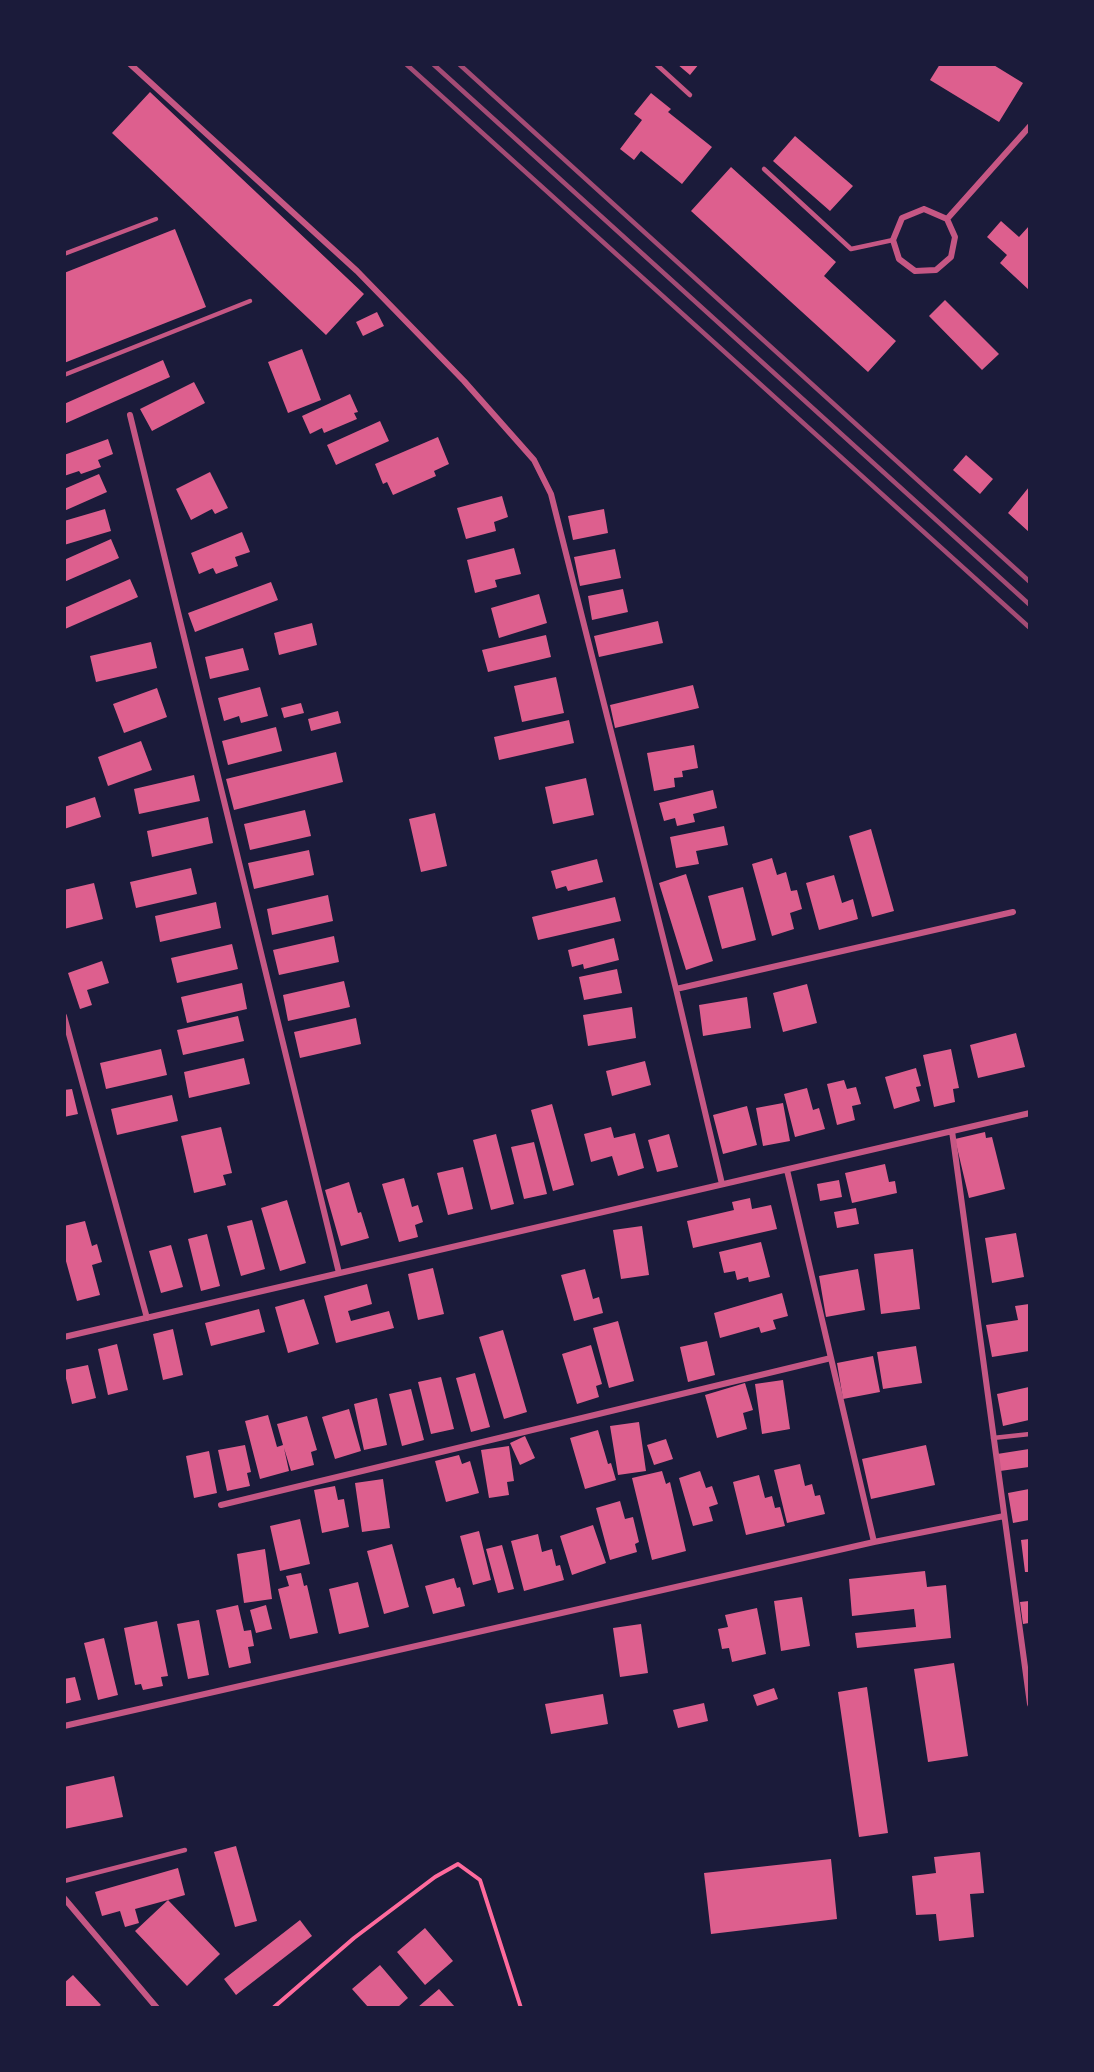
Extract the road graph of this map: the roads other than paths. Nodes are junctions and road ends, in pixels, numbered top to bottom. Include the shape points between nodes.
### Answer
1 (130, 64) edge
2 (656, 64) edge
3 (690, 95) dead end
4 (1029, 126) edge
5 (764, 169) dead end
6 (156, 219) dead end
7 (947, 219) junction
8 (893, 240) junction
9 (64, 254) edge
10 (250, 300) dead end
11 (64, 375) edge
12 (130, 415) dead end
13 (1014, 912) dead end
14 (676, 989) junction
15 (64, 1016) edge
16 (1029, 1113) edge
17 (952, 1131) junction
18 (787, 1170) junction
19 (722, 1184) junction
20 (339, 1273) junction
21 (147, 1318) junction
22 (64, 1337) edge
23 (831, 1358) junction
24 (1029, 1434) edge
25 (993, 1438) junction
26 (221, 1505) dead end
27 (1004, 1516) junction
28 (874, 1542) junction
29 (1029, 1704) edge
30 (64, 1726) edge
31 (185, 1850) dead end
32 (64, 1881) edge
33 (64, 1898) edge
34 (157, 2007) edge

1 - 14 street via 357,271 534,460 551,494
2 - 3 lane
4 - 7 street
5 - 8 lane via 851,249
6 - 9 lane
7 - 8 street via 924,209 902,218
7 - 8 street via 955,237 951,257 936,270 915,271 899,259
10 - 11 lane
12 - 20 street
13 - 14 street
14 - 19 street
15 - 21 street
16 - 17 street
17 - 18 street
17 - 25 street
18 - 19 street
18 - 23 street
19 - 20 street
20 - 21 street
21 - 22 street
23 - 26 street
23 - 28 street
24 - 25 lane
25 - 27 street
27 - 28 street
27 - 29 street
28 - 30 street
31 - 32 lane
33 - 34 street

